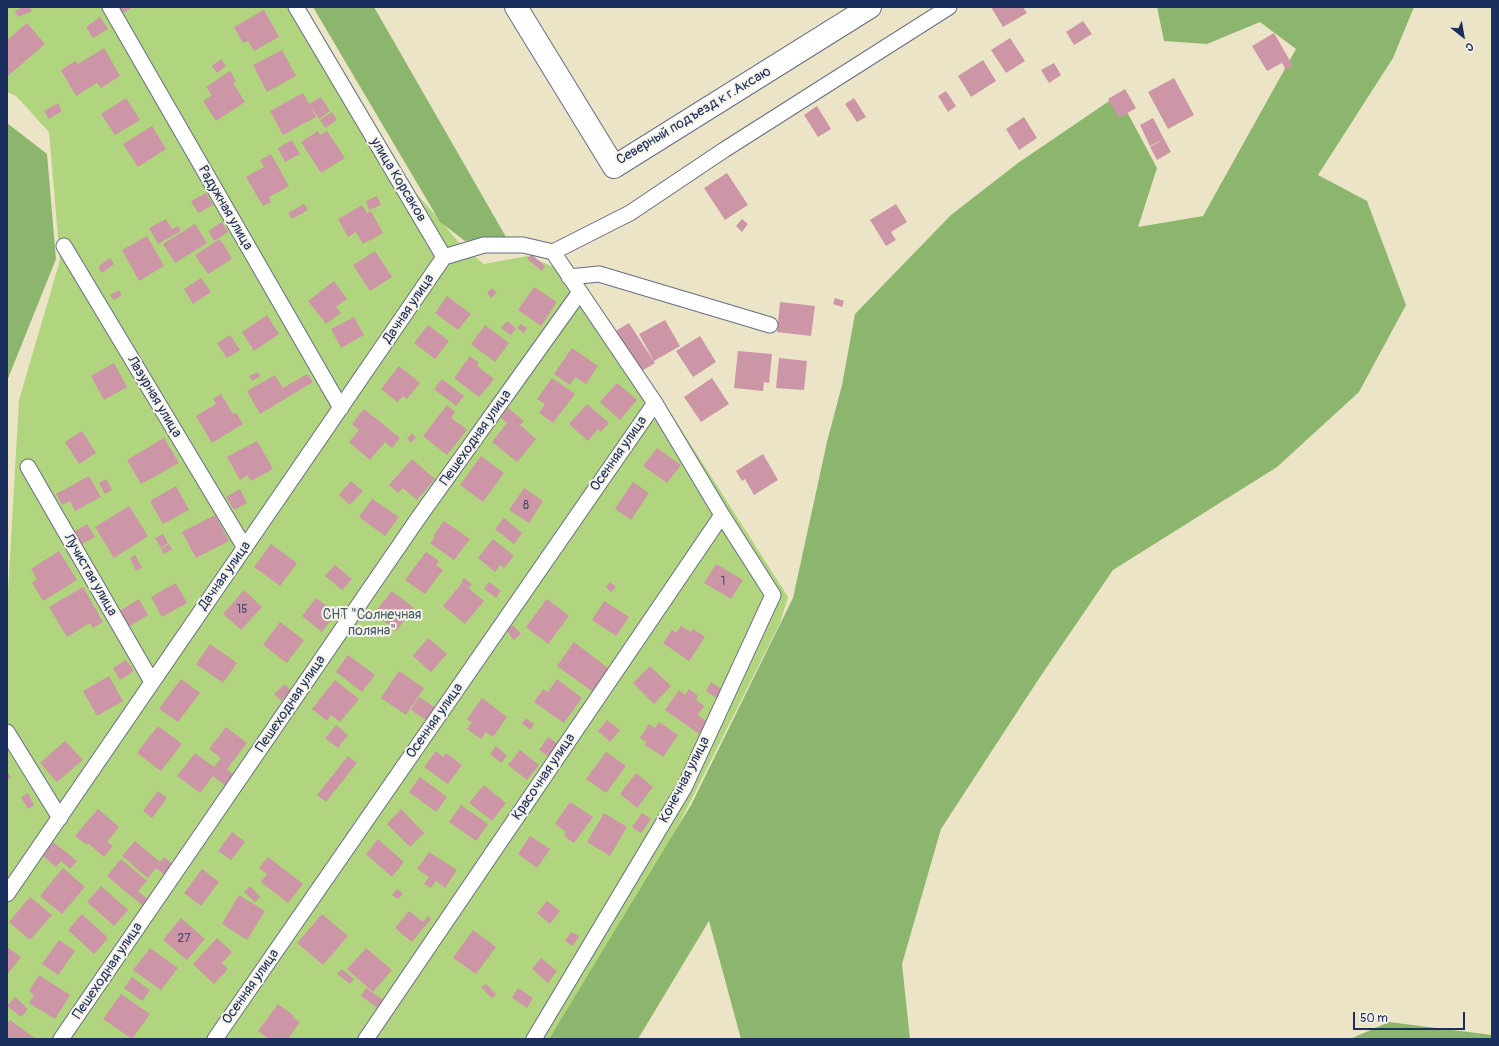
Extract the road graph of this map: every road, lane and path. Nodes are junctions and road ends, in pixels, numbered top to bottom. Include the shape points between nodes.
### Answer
1 (110, 7) edge
2 (296, 7) edge
3 (516, 7) edge
4 (870, 7) edge
5 (949, 7) edge
6 (64, 246) dead end
7 (552, 252) junction
8 (444, 257) junction
9 (570, 277) junction
10 (580, 292) junction
11 (770, 325) dead end
12 (655, 403) junction
13 (341, 408) junction
14 (28, 467) dead end
15 (722, 515) junction
16 (245, 548) junction
17 (152, 682) junction
18 (7, 732) edge
19 (60, 818) junction
20 (7, 894) edge
21 (61, 1039) edge
22 (215, 1039) edge
23 (366, 1039) edge
24 (534, 1039) edge

1 - 13 street, Радужная улица
2 - 8 street, улица Корсаков
3 - 4 street, Северный подъезд к г.Аксаю via 614,167
5 - 7 street via 630,213
6 - 16 street, Лазурная улица
7 - 8 street via 523,245 484,245
7 - 9 street
8 - 13 street, Дачная улица
9 - 10 street
9 - 11 street via 599,274
10 - 12 street
10 - 21 street, Пешеходная улица via 419,518
12 - 15 street
12 - 22 street, Осенняя улица
13 - 16 street, Дачная улица
14 - 17 street, Лучистая улица
15 - 23 street, Красочная улица
15 - 24 street, Конечная улица via 773,595 684,788
16 - 17 street, Дачная улица
17 - 19 street, Дачная улица
18 - 19 street
19 - 20 street, Дачная улица

